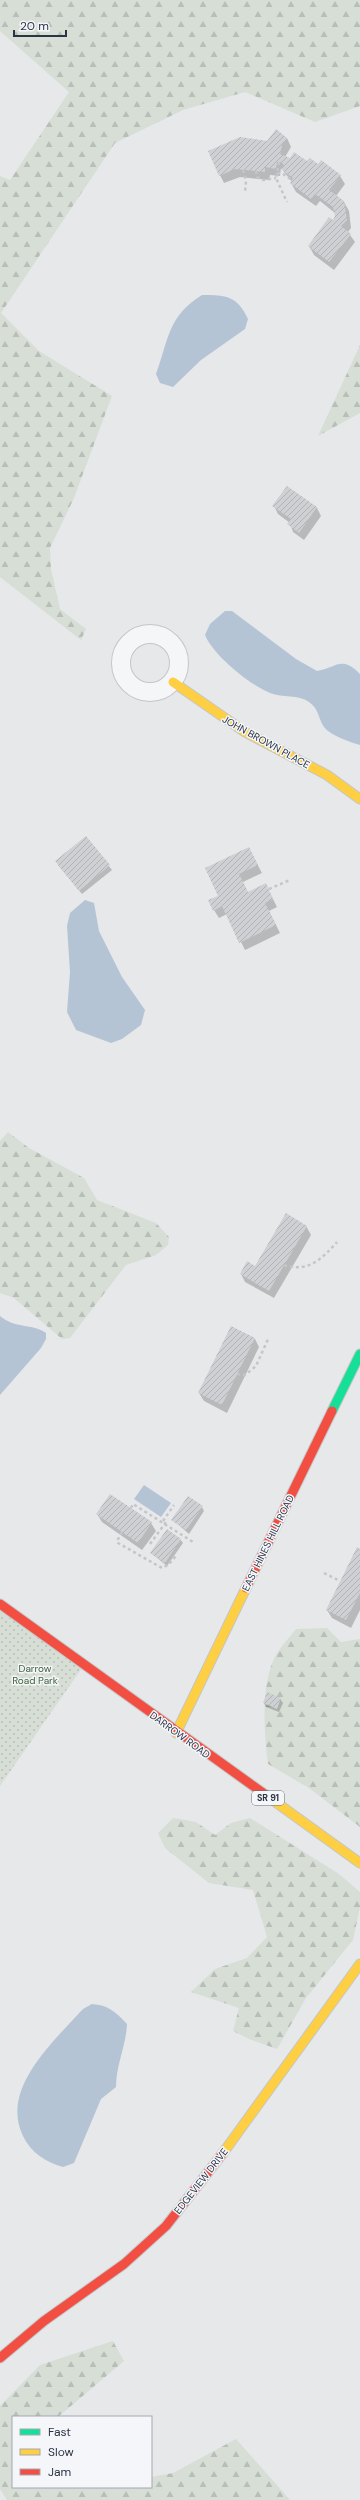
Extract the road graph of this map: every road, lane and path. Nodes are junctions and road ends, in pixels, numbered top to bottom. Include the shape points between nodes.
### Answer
1 (279, 162) dead end
2 (243, 170) dead end
3 (256, 171) dead end
4 (277, 174) junction
5 (276, 178) junction
6 (292, 180) dead end
7 (245, 192) dead end
8 (287, 202) dead end
9 (173, 682) dead end
10 (360, 798) edge
11 (290, 880) dead end
12 (269, 889) dead end
13 (337, 1242) dead end
14 (284, 1265) dead end
15 (269, 1337) dead end
16 (360, 1354) edge
17 (237, 1374) dead end
18 (174, 1505) dead end
19 (131, 1508) dead end
20 (164, 1522) junction
21 (122, 1532) dead end
22 (193, 1542) dead end
23 (150, 1544) dead end
24 (177, 1555) dead end
25 (324, 1573) dead end
26 (340, 1581) dead end
27 (0, 1604) edge
28 (176, 1733) junction
29 (360, 1863) edge
30 (360, 1964) edge
31 (0, 2358) edge

1 - 4 path
2 - 7 path
3 - 5 path via 257,177 263,180
4 - 5 path
4 - 6 path via 283,174
5 - 8 path
9 - 10 street, JOHN BROWN PLACE via 244,732 326,775
11 - 12 path
13 - 14 path via 320,1261 308,1267
15 - 17 path via 256,1366 245,1375
16 - 28 street, EAST HINES HILL ROAD
18 - 20 path
19 - 20 path via 133,1504
20 - 22 path
20 - 23 path
21 - 24 path via 116,1540 118,1543 162,1568 168,1566
25 - 26 path
27 - 28 street, DARROW ROAD / SR 91
28 - 29 street, DARROW ROAD / SR 91
30 - 31 street, EDGEVIEW DRIVE via 228,2148 166,2226 124,2264 44,2321

